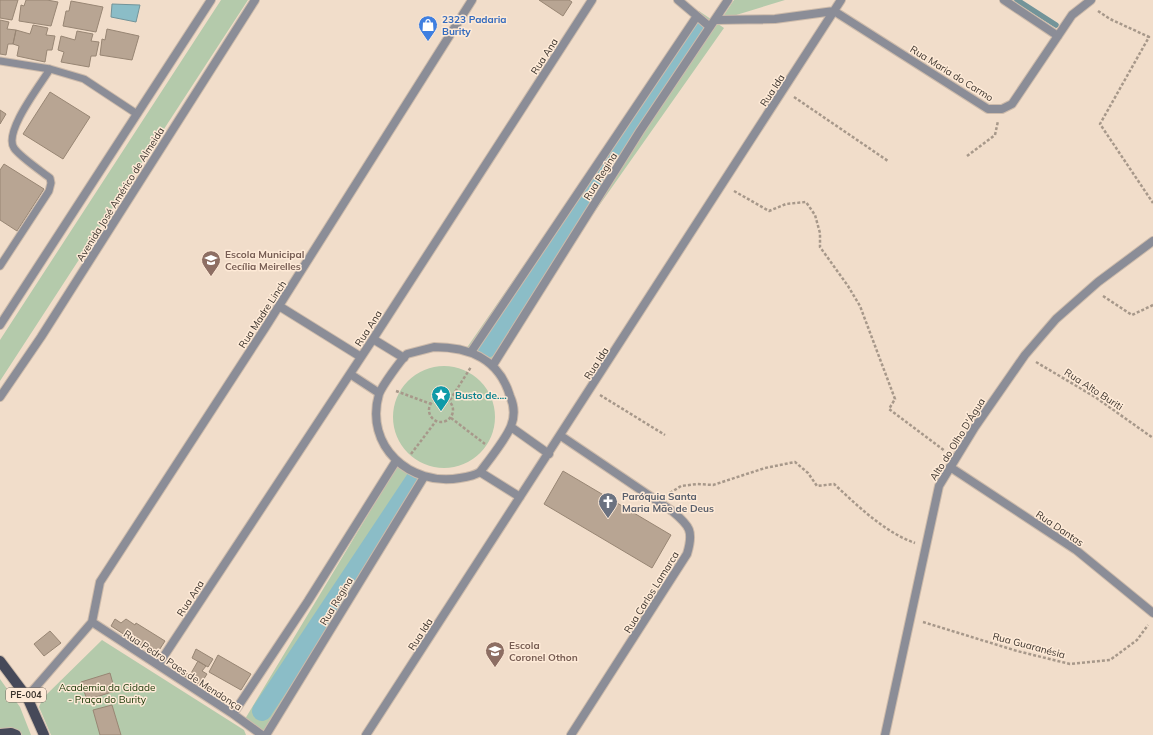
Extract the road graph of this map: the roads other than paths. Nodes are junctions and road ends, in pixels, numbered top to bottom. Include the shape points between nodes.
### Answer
1 (211, 0) edge
2 (255, 0) edge
3 (472, 0) edge
4 (592, 0) edge
5 (678, 0) edge
6 (728, 0) edge
7 (841, 0) edge
8 (1004, 0) edge
9 (1089, 1) edge
10 (834, 11) junction
11 (697, 16) junction
12 (713, 24) junction
13 (1058, 36) junction
14 (0, 61) edge
15 (50, 69) junction
16 (137, 114) junction
17 (1153, 240) edge
18 (0, 266) edge
19 (279, 306) junction
20 (0, 325) edge
21 (373, 339) junction
22 (471, 352) junction
23 (361, 357) junction
24 (404, 358) junction
25 (493, 365) junction
26 (350, 374) junction
27 (380, 393) junction
28 (0, 397) edge
29 (511, 427) junction
30 (561, 436) junction
31 (549, 454) junction
32 (396, 461) junction
33 (950, 467) junction
34 (480, 472) junction
35 (424, 477) junction
36 (520, 497) junction
37 (1153, 613) edge
38 (92, 622) junction
39 (0, 661) edge
40 (158, 665) junction
41 (27, 697) junction
42 (233, 714) junction
43 (0, 734) edge
44 (16, 735) edge
45 (44, 735) edge
46 (262, 735) edge
47 (266, 735) edge
48 (366, 735) edge
49 (571, 735) edge
50 (885, 735) edge

1 - 16 street
2 - 28 street, Avenida José Américo de Almeida via 41,337
3 - 19 street, Rua Madre Linch
4 - 21 street, Rua Ana
5 - 11 street
6 - 12 street, Rua Regina
7 - 10 street, Rua Ida
8 - 13 street
9 - 13 street, Rua Maria do Carmo via 1072,15
10 - 12 street
10 - 13 street, Rua Maria do Carmo via 988,109 1002,109 1012,104
10 - 30 street, Rua Ida
11 - 12 street
11 - 22 street, Rua Regina
12 - 25 street, Rua Regina via 640,131
14 - 15 lane
15 - 16 lane via 84,79
15 - 18 lane via 15,125 11,136 13,148 50,178 49,191
16 - 20 street
17 - 33 street, Alto do Olho D'Água via 1056,319 1026,355
19 - 23 street
19 - 38 street, Rua Madre Linch via 100,582
21 - 23 street, Rua Ana
21 - 24 street
22 - 24 street via 453,347 434,347 420,349 407,354
22 - 25 street
23 - 26 street, Rua Ana
24 - 27 street
25 - 29 street via 506,382 513,405
26 - 27 street
26 - 40 street, Rua Ana
27 - 32 street via 377,412 379,431 386,448
29 - 31 street
29 - 34 street
30 - 31 street, Rua Ida
30 - 49 street, Rua Carlos Lamarca via 658,501 683,520 690,530 687,554
31 - 36 street, Rua Ida
32 - 35 street via 411,472
32 - 42 street
33 - 37 street, Rua Dantas via 1076,550
33 - 50 street, Alto do Olho D'Água via 939,486
34 - 35 street via 445,480
34 - 36 street
35 - 47 street, Rua Regina
36 - 48 street, Rua Ida
38 - 40 street, Rua Pedro Paes de Mendonça
38 - 41 street
39 - 41 main road, PE-004
40 - 42 street, Rua Pedro Paes de Mendonça
41 - 45 main road, PE-004
42 - 46 street, Rua Pedro Paes de Mendonça
43 - 44 main road

